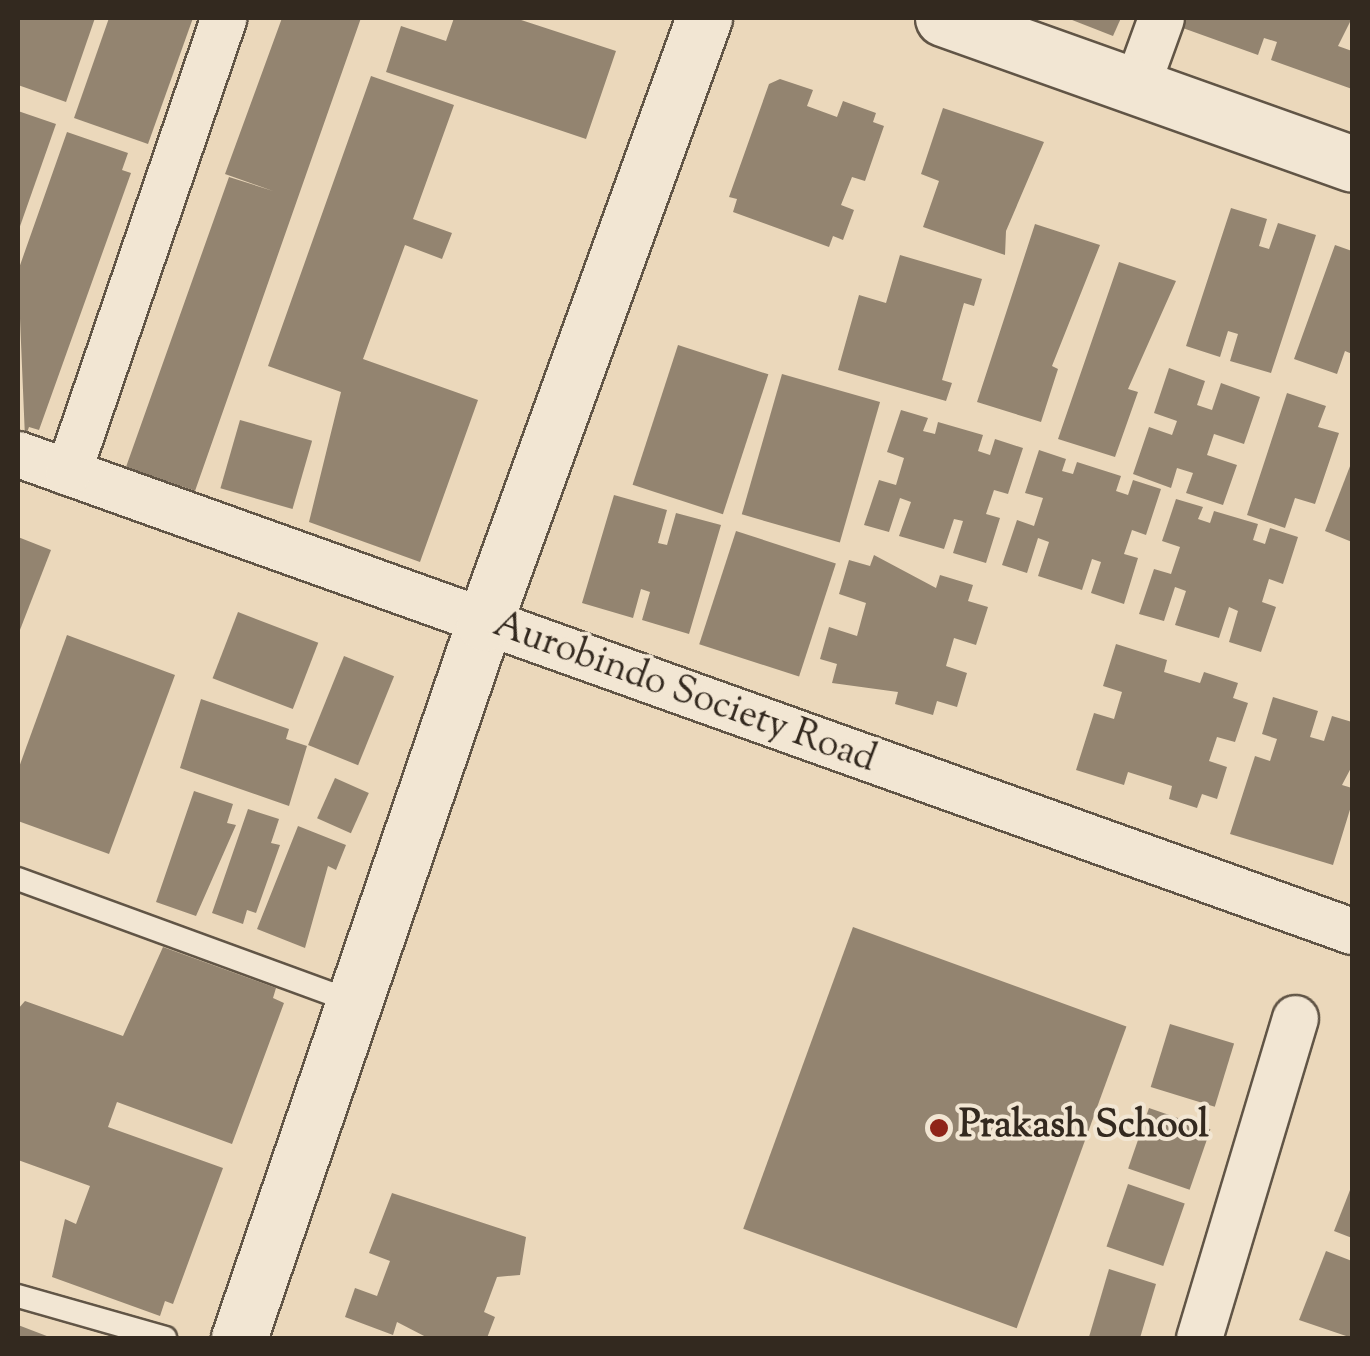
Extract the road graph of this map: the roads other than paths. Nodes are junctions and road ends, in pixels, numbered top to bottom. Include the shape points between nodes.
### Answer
1 (223, 18) edge
2 (704, 18) edge
3 (943, 18) edge
4 (1161, 18) edge
5 (1136, 86) junction
6 (1352, 164) edge
7 (18, 454) edge
8 (68, 472) junction
9 (484, 622) junction
10 (18, 879) edge
11 (1352, 930) edge
12 (354, 1002) junction
13 (1295, 1018) dead end
14 (18, 1296) edge
15 (164, 1338) edge
16 (240, 1338) edge
17 (1199, 1338) edge

1 - 8 street
2 - 9 street
3 - 5 street
4 - 5 street
5 - 6 street
7 - 8 street, Aurobindo Society Road
8 - 9 street, Aurobindo Society Road
9 - 11 street, Aurobindo Society Road
9 - 12 street
10 - 12 lane
12 - 16 street
13 - 17 street
14 - 15 lane

